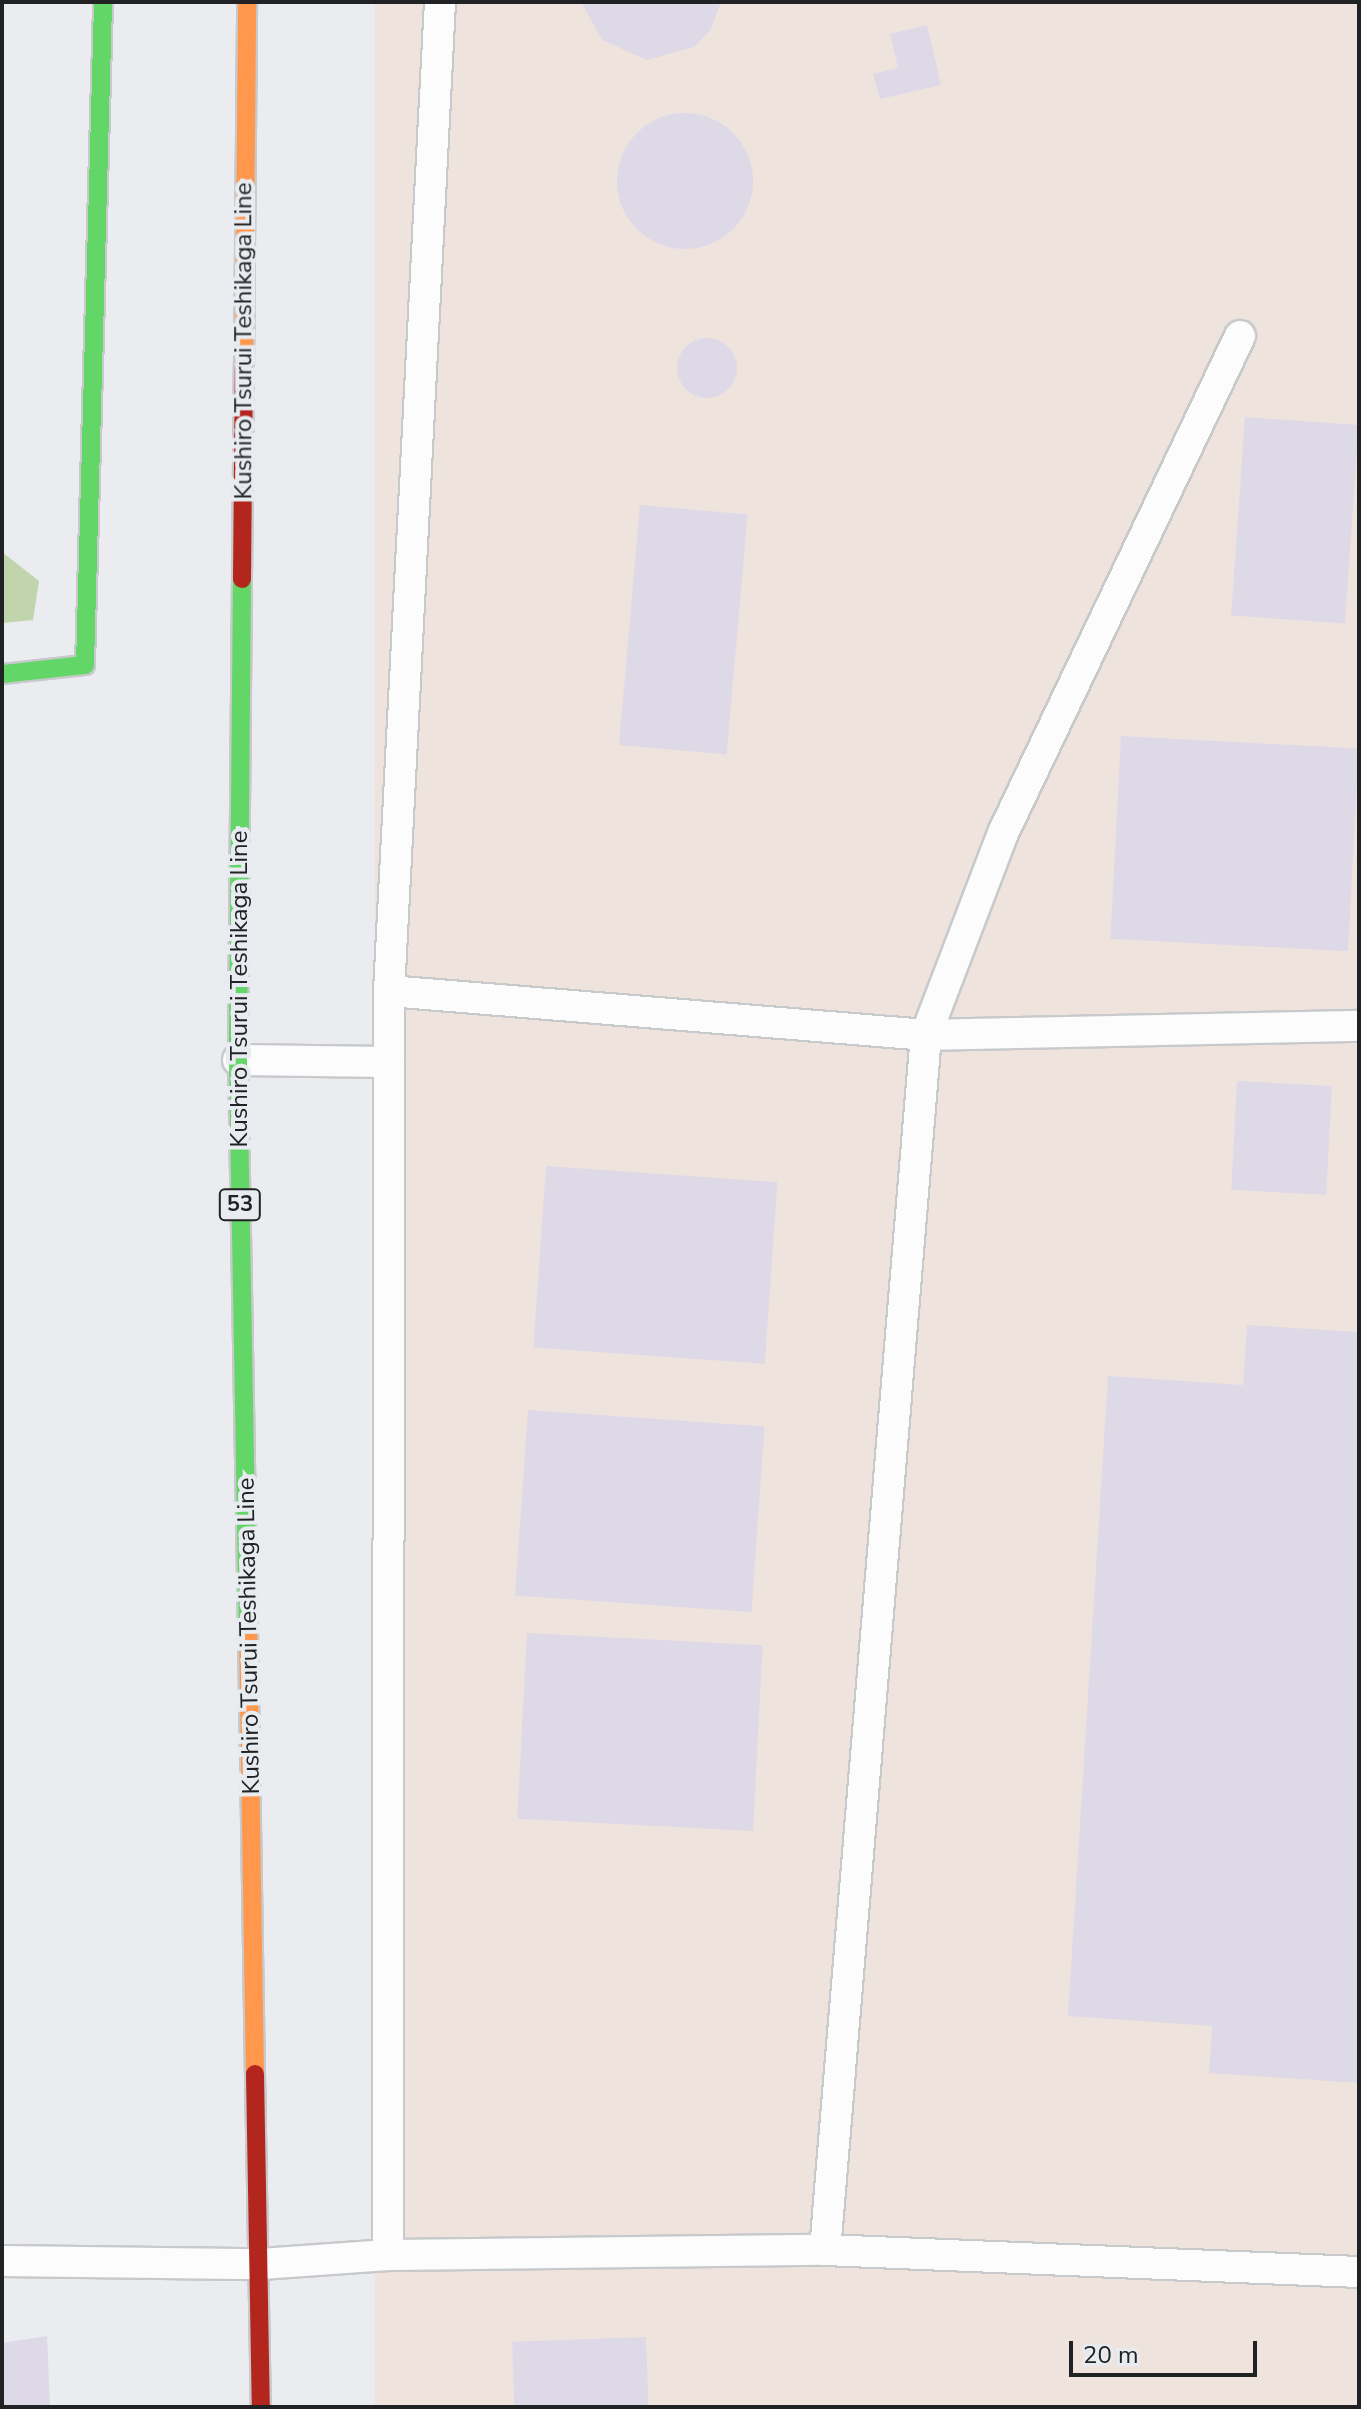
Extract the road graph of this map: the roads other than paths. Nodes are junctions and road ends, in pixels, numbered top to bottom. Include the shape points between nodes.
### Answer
1 (103, 2) edge
2 (247, 2) edge
3 (440, 2) edge
4 (1240, 336) dead end
5 (2, 674) edge
6 (389, 991) junction
7 (1359, 1026) edge
8 (926, 1035) junction
9 (238, 1060) junction
10 (389, 1062) junction
11 (825, 2250) junction
12 (388, 2255) junction
13 (2, 2261) edge
14 (261, 2264) junction
15 (1359, 2272) edge
16 (261, 2407) edge

1 - 5 main road via 85,665
2 - 9 main road, Kushiro Tsurui Teshikaga Line / 53
3 - 6 lane
4 - 8 lane via 1003,833
6 - 8 lane
6 - 10 lane
7 - 8 lane
8 - 11 lane
9 - 10 lane
9 - 14 main road, Kushiro Tsurui Teshikaga Line / 53
10 - 12 lane
11 - 12 lane
11 - 15 lane
12 - 14 lane
13 - 14 lane
14 - 16 main road, Kushiro Tsurui Teshikaga Line / 53

